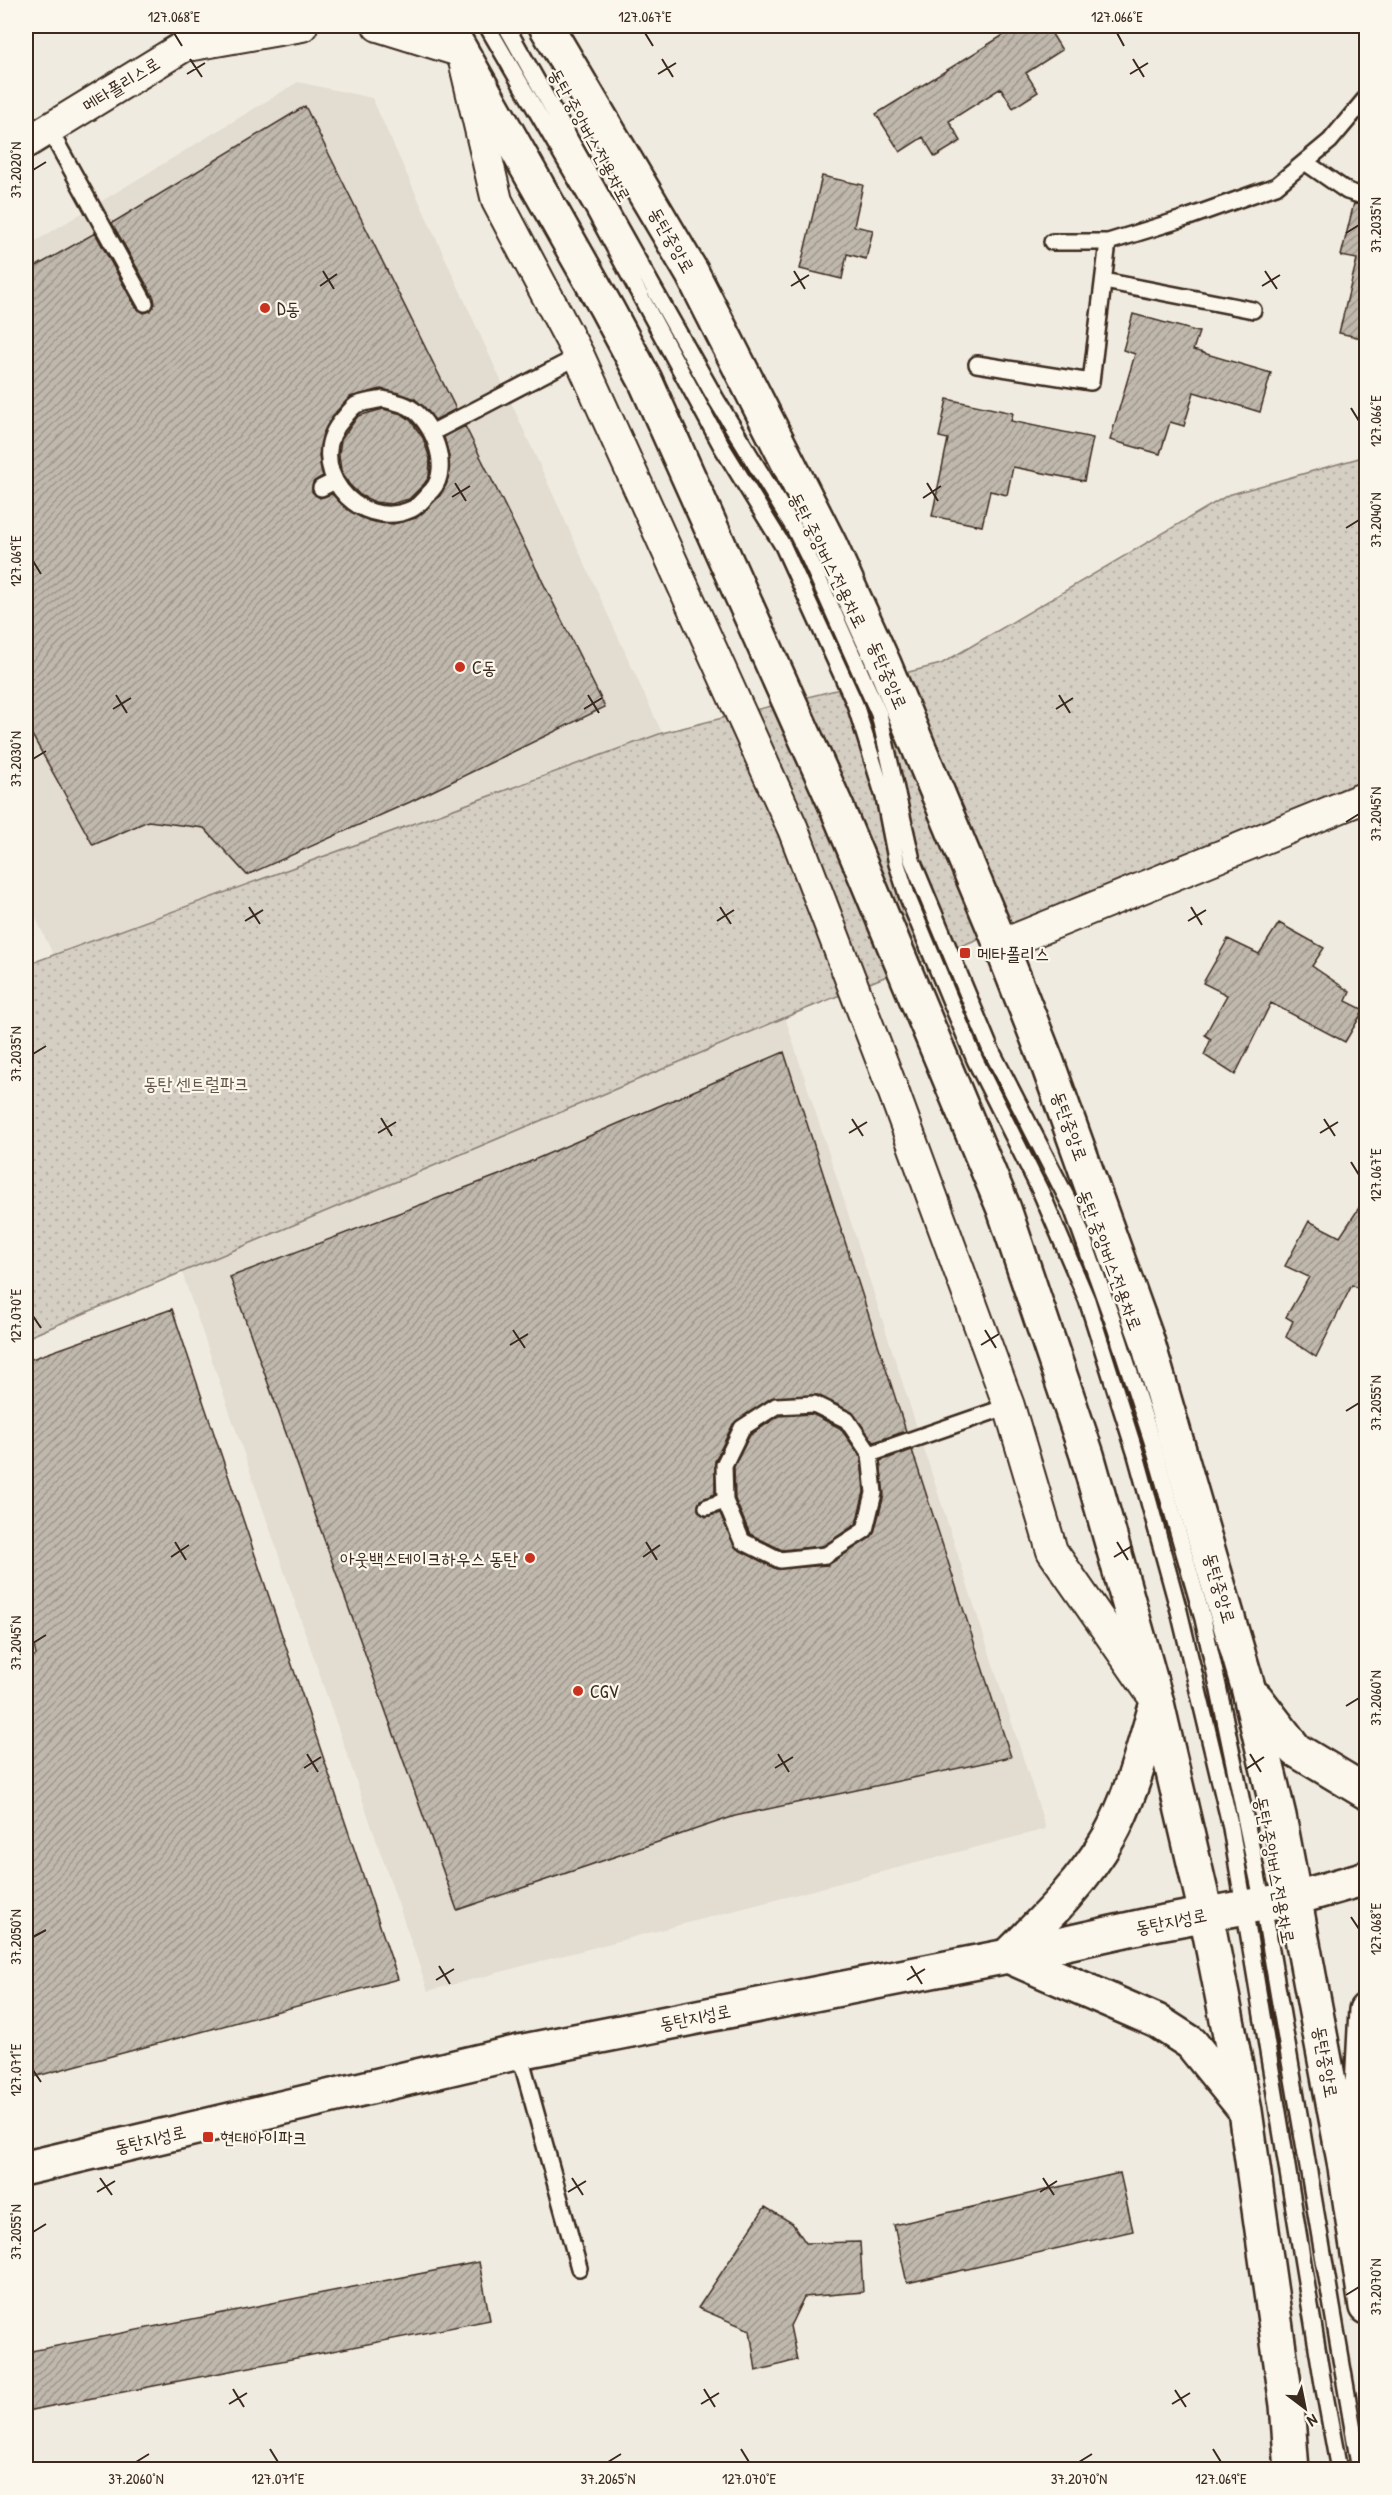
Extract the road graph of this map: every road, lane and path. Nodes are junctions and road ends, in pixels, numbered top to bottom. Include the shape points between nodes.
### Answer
1 (217, 26) edge
2 (302, 26) edge
3 (378, 26) edge
4 (487, 26) edge
5 (506, 26) edge
6 (546, 26) edge
7 (454, 39) edge
8 (182, 47) junction
9 (1366, 98) edge
10 (37, 136) edge
11 (1305, 162) junction
12 (1366, 197) edge
13 (1052, 242) dead end
14 (1108, 242) junction
15 (1104, 281) junction
16 (145, 303) dead end
17 (1253, 310) dead end
18 (579, 356) junction
19 (978, 364) dead end
20 (433, 432) junction
21 (1366, 797) edge
22 (1001, 945) junction
23 (1009, 1406) junction
24 (870, 1454) junction
25 (725, 1501) junction
26 (707, 1507) dead end
27 (1248, 1687) junction
28 (1158, 1703) junction
29 (1366, 1792) edge
30 (1366, 1878) edge
31 (1296, 1898) junction
32 (1254, 1906) junction
33 (1206, 1914) junction
34 (1008, 1956) junction
35 (1366, 2010) edge
36 (519, 2052) junction
37 (1245, 2111) junction
38 (1344, 2162) junction
39 (26, 2168) edge
40 (579, 2268) dead end
41 (1366, 2307) edge
42 (1292, 2469) edge
43 (1339, 2469) edge
44 (1360, 2469) edge

1 - 8 street, 메타폴리스로
2 - 8 street
3 - 7 street
4 - 32 lane, 동탄 중앙버스전용차로 via 594,210 722,447 783,546 855,704 884,797 908,898 975,1060 1040,1190 1087,1300 1136,1455 1179,1611 1231,1828
5 - 32 lane, 동탄 중앙버스전용차로 via 716,399 794,528 879,714 912,860 990,1048 1072,1208 1152,1441 1203,1619
6 - 22 street, 동탄중앙로 via 692,273 830,545
7 - 18 street via 497,201
7 - 28 street via 645,381 837,808 1004,1209 1087,1455
8 - 10 street, 메타폴리스로
9 - 11 lane via 1330,141
10 - 16 lane
11 - 12 lane via 1347,191
11 - 14 lane via 1276,186
13 - 14 lane
14 - 15 lane
15 - 17 lane
15 - 19 lane via 1091,382
18 - 20 lane
18 - 23 street via 789,819
20 - 20 lane via 410,407 383,399 356,406 337,426 327,453 328,485 356,507 384,515 414,508 435,487 441,459
21 - 22 street
22 - 27 street, 동탄중앙로 via 1147,1340
23 - 24 lane
23 - 28 street via 1052,1551
24 - 25 lane via 847,1420 814,1404 776,1406 742,1428 724,1465
24 - 25 lane via 874,1493 865,1530 826,1555 780,1560 742,1541
25 - 26 lane
27 - 29 street via 1296,1750
27 - 31 street, 동탄중앙로
28 - 33 street
28 - 34 street via 1109,1837 1061,1903
30 - 31 street, 동탄지성로
31 - 32 street, 동탄지성로
31 - 38 street, 동탄중앙로
32 - 33 street, 동탄지성로
32 - 43 lane, 동탄 중앙버스전용차로 via 1323,2384
32 - 44 lane, 동탄 중앙버스전용차로
33 - 34 street, 동탄지성로
33 - 37 street
34 - 36 street, 동탄지성로
34 - 37 street via 1157,2020 1191,2043
35 - 38 street via 1361,2106
36 - 39 street, 동탄지성로
36 - 40 lane
37 - 42 street via 1287,2405
38 - 41 street, 동탄중앙로

